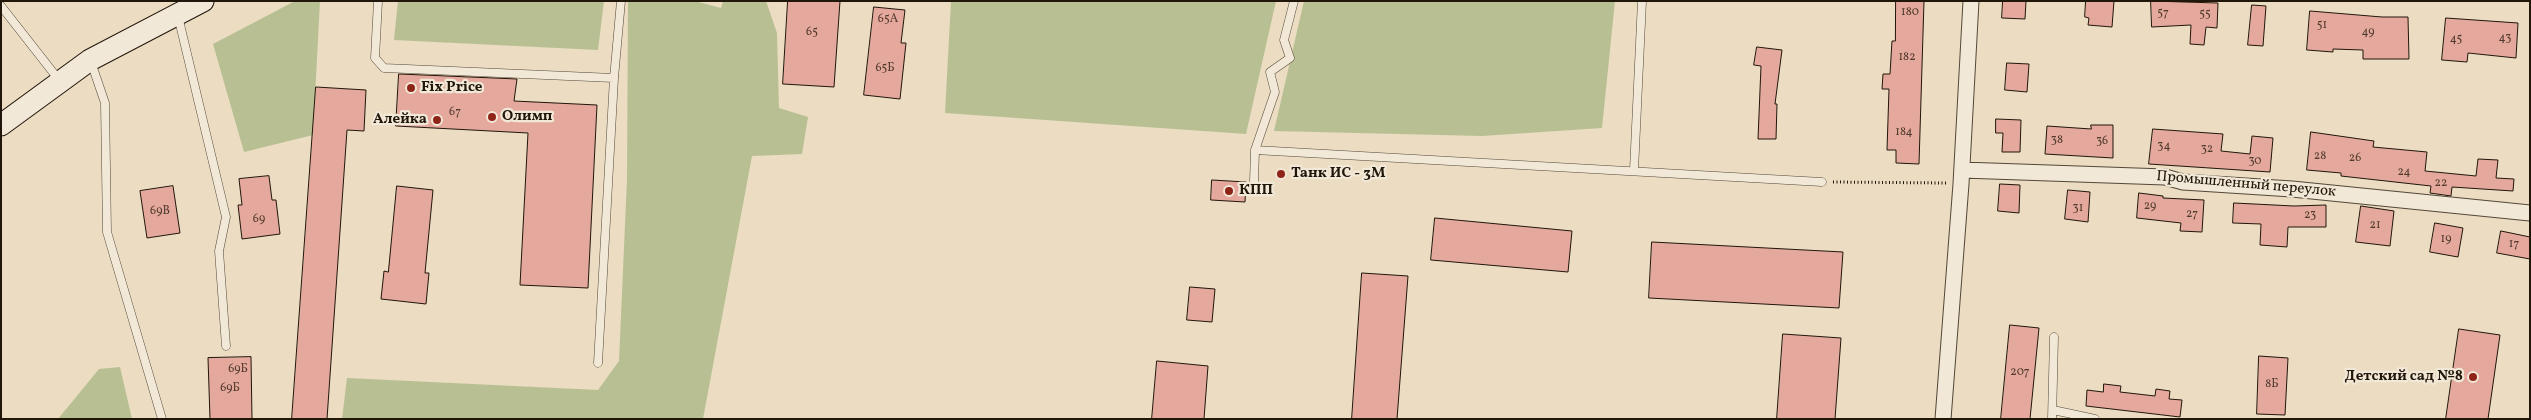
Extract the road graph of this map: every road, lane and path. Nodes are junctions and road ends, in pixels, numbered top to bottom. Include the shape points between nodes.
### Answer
1 (203, 1) edge
2 (378, 1) edge
3 (621, 1) edge
4 (1294, 1) edge
5 (1642, 1) edge
6 (1971, 1) edge
7 (1, 6) edge
8 (178, 16) junction
9 (90, 60) junction
10 (614, 78) junction
11 (60, 82) junction
12 (1, 125) edge
13 (1255, 150) junction
14 (1634, 170) junction
15 (1962, 177) junction
16 (1254, 182) dead end
17 (1822, 182) joint
18 (2530, 213) edge
19 (2054, 337) dead end
20 (226, 346) dead end
21 (598, 363) dead end
22 (2053, 415) edge
23 (162, 419) edge
24 (1943, 419) edge
25 (2095, 419) edge

1 - 8 main road
2 - 10 lane via 375,58 384,68
3 - 10 lane
4 - 13 lane via 1284,40 1290,58 1270,72 1275,92
5 - 14 lane
6 - 15 street
7 - 11 lane
8 - 9 main road
8 - 20 lane via 226,217 219,251
9 - 11 main road
9 - 23 lane via 105,103 107,232
10 - 21 lane
11 - 12 main road
13 - 14 lane
13 - 16 lane
14 - 17 lane
15 - 17 path
15 - 18 street, Промышленный переулок via 2165,177 2183,182 2292,189
15 - 24 street
19 - 22 lane
22 - 25 lane

